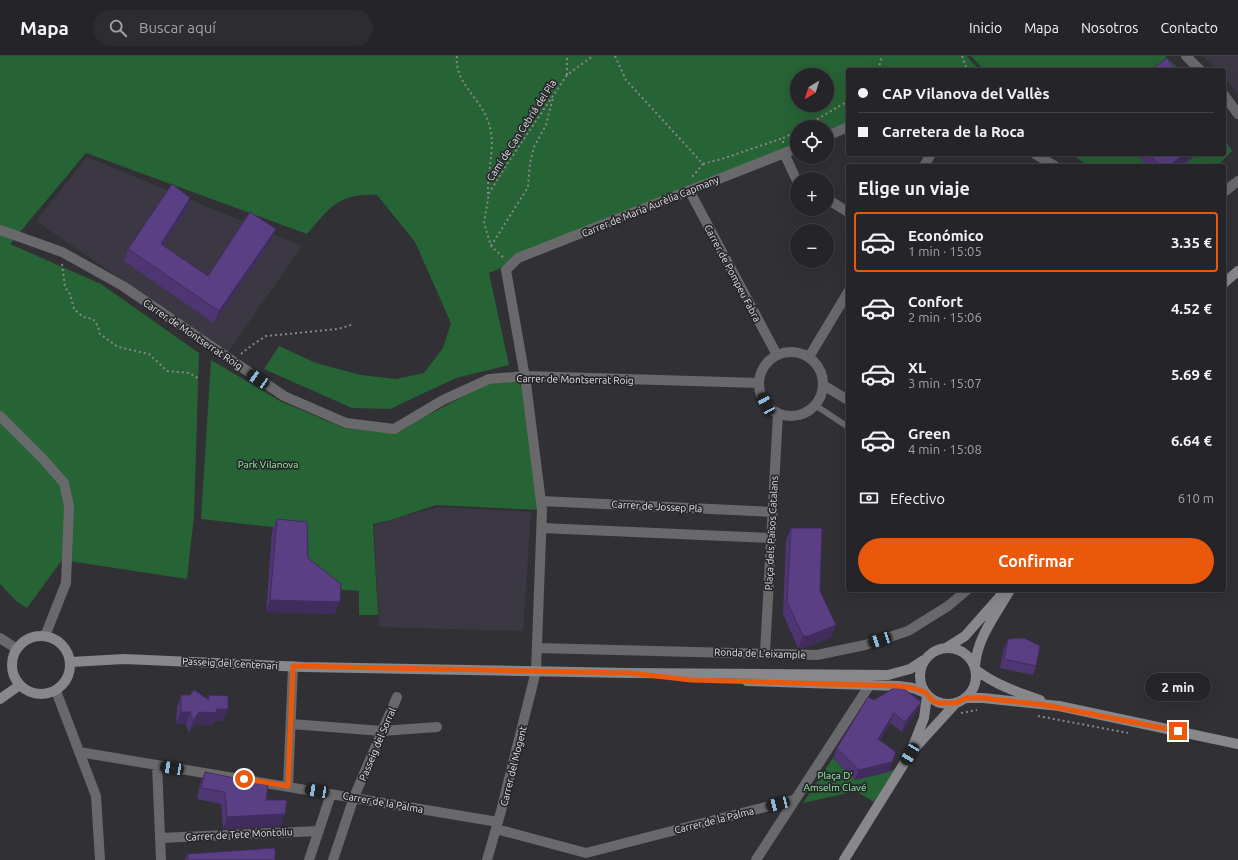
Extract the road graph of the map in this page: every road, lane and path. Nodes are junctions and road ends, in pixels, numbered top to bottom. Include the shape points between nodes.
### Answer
1 (457, 56) edge
2 (567, 56) edge
3 (593, 56) edge
4 (615, 56) edge
5 (882, 56) edge
6 (962, 56) edge
7 (1186, 56) edge
8 (879, 68) edge
9 (966, 68) edge
10 (1198, 68) edge
11 (567, 75) junction
12 (553, 95) junction
13 (1226, 98) edge
14 (846, 102) edge
15 (1238, 114) edge
16 (816, 120) edge
17 (846, 128) edge
18 (834, 133) edge
19 (783, 138) dead end
20 (790, 151) edge
21 (784, 153) junction
22 (1038, 156) edge
23 (703, 164) junction
24 (1052, 164) edge
25 (793, 172) edge
26 (692, 177) dead end
27 (1238, 181) edge
28 (689, 190) junction
29 (1226, 190) edge
30 (489, 197) junction
31 (834, 203) edge
32 (846, 211) edge
33 (0, 230) edge
34 (492, 246) junction
35 (60, 251) junction
36 (509, 268) junction
37 (1238, 271) edge
38 (1226, 281) edge
39 (846, 295) edge
40 (354, 324) dead end
41 (777, 355) junction
42 (808, 357) junction
43 (233, 362) junction
44 (524, 376) junction
45 (198, 378) dead end
46 (759, 383) junction
47 (823, 384) junction
48 (846, 399) edge
49 (815, 405) junction
50 (778, 413) junction
51 (0, 416) edge
52 (846, 426) edge
53 (541, 501) junction
54 (772, 512) junction
55 (542, 528) junction
56 (771, 538) junction
57 (964, 592) edge
58 (1003, 592) edge
59 (1009, 592) edge
60 (45, 636) junction
61 (0, 638) edge
62 (17, 648) junction
63 (537, 648) junction
64 (946, 648) junction
65 (765, 653) junction
66 (924, 660) junction
67 (71, 662) junction
68 (293, 666) junction
69 (975, 668) junction
70 (536, 671) junction
71 (630, 673) junction
72 (20, 685) junction
73 (869, 686) junction
74 (56, 691) junction
75 (926, 694) junction
76 (397, 697) dead end
77 (966, 698) junction
78 (0, 699) edge
79 (1059, 706) junction
80 (958, 708) junction
81 (983, 708) dead end
82 (1035, 715) dead end
83 (290, 724) junction
84 (437, 727) dead end
85 (382, 731) junction
86 (1133, 734) dead end
87 (1238, 744) edge
88 (79, 752) junction
89 (910, 754) junction
90 (157, 765) junction
91 (288, 786) junction
92 (331, 794) junction
93 (354, 797) junction
94 (793, 800) junction
95 (497, 825) junction
96 (319, 831) junction
97 (160, 838) junction
98 (100, 860) edge
99 (161, 860) edge
100 (309, 860) edge
101 (333, 860) edge
102 (487, 860) edge
103 (756, 860) edge
104 (844, 860) edge

1 - 30 path via 460,79 481,106 492,134
2 - 11 path
3 - 11 path, Camí de Can Cebriá del Pla
4 - 23 path via 626,80
5 - 8 path
6 - 9 path
7 - 10 street
11 - 12 path, Camí de Can Cebriá del Pla
12 - 30 path, Camí de Can Cebriá del Pla via 508,161
12 - 34 path via 546,125 534,147 528,187
13 - 15 street
14 - 16 path
17 - 18 street
19 - 23 path
20 - 21 street, Carrer de Maria Aurèlia Capmany
21 - 25 street
21 - 28 street, Carrer de Maria Aurèlia Capmany
22 - 24 street
23 - 26 path
27 - 29 street
28 - 36 street, Carrer de Maria Aurèlia Capmany via 518,258
28 - 41 street, Carrer de Pompeu Fabra
30 - 34 path, Camí de Can Cebriá del Pla via 484,223
31 - 32 street
33 - 35 street, Carrer de Montserrat Roig
34 - 36 path, Camí de Can Cebriá del Pla
35 - 43 street, Carrer de Montserrat Roig via 123,286
35 - 45 path via 66,287 74,309 83,317 93,319 100,334 118,347 149,354 167,371 189,373
36 - 44 street, Carrer del Mogent
37 - 38 street
39 - 42 street
40 - 43 path via 338,329 266,336
41 - 42 street via 797,352
41 - 46 street via 761,372
42 - 47 street via 820,369
43 - 44 street, Carrer de Montserrat Roig via 284,396 346,423 394,429 443,400 489,379
44 - 46 street, Carrer de Montserrat Roig
44 - 53 street, Carrer del Mogent
46 - 50 street via 766,404
47 - 48 street
47 - 49 street via 822,393
49 - 50 street via 800,415 788,416
49 - 52 lane
50 - 54 street, Plaça dels Països Catalans
51 - 60 street via 64,483 69,506 66,583
53 - 54 street, Carrer de Jossep Pla
53 - 55 street, Carrer del Mogent
54 - 56 street, Plaça dels Països Catalans
55 - 56 street
55 - 63 street, Carrer del Mogent
56 - 65 street, Plaça dels Països Catalans
57 - 65 street, Ronda de L'eixample via 948,606 908,631 866,644 817,655
58 - 64 street via 965,636
59 - 69 street via 982,638
60 - 62 street via 32,637
60 - 67 street via 62,644
61 - 62 street
62 - 72 street via 12,668
63 - 65 street, Ronda de L'eixample
63 - 70 street, Carrer del Mogent
64 - 66 street via 934,652
64 - 69 street via 966,654
66 - 71 street, Passeig del Centenari via 910,669 888,675
66 - 75 street via 920,679
67 - 68 street, Passeig del Centenari via 124,659
67 - 74 street via 69,676
68 - 70 street, Passeig del Centenari
68 - 83 street
69 - 77 street via 977,678 974,689
69 - 79 street via 1004,688
70 - 71 street, Passeig del Centenari
70 - 95 street, Carrer del Mogent
71 - 73 street, Passeig del Centenari via 691,680
72 - 74 street via 28,692 38,695
72 - 78 street
73 - 75 street, Passeig del Centenari via 913,688
73 - 94 street
74 - 88 street
75 - 80 street via 939,703
75 - 89 street via 924,718
76 - 85 street, Passeig del Sorral
77 - 79 street
77 - 80 street
79 - 87 street
80 - 81 path
80 - 89 street
82 - 86 path
83 - 85 street
83 - 91 street
84 - 85 street
85 - 93 street, Passeig del Sorral
88 - 90 street, Carrer de la Palma
88 - 98 street via 96,796
89 - 104 street
90 - 91 street, Carrer de la Palma
90 - 97 street
91 - 92 street, Carrer de la Palma
92 - 93 street, Carrer de la Palma
92 - 96 street
93 - 95 street, Carrer de la Palma
93 - 101 street, Passeig del Sorral
94 - 95 street, Carrer de la Palma via 586,853
94 - 103 street
95 - 102 street, Carrer del Mogent
96 - 97 street, Carrer de Tete Montoliu
96 - 100 street
97 - 99 street

